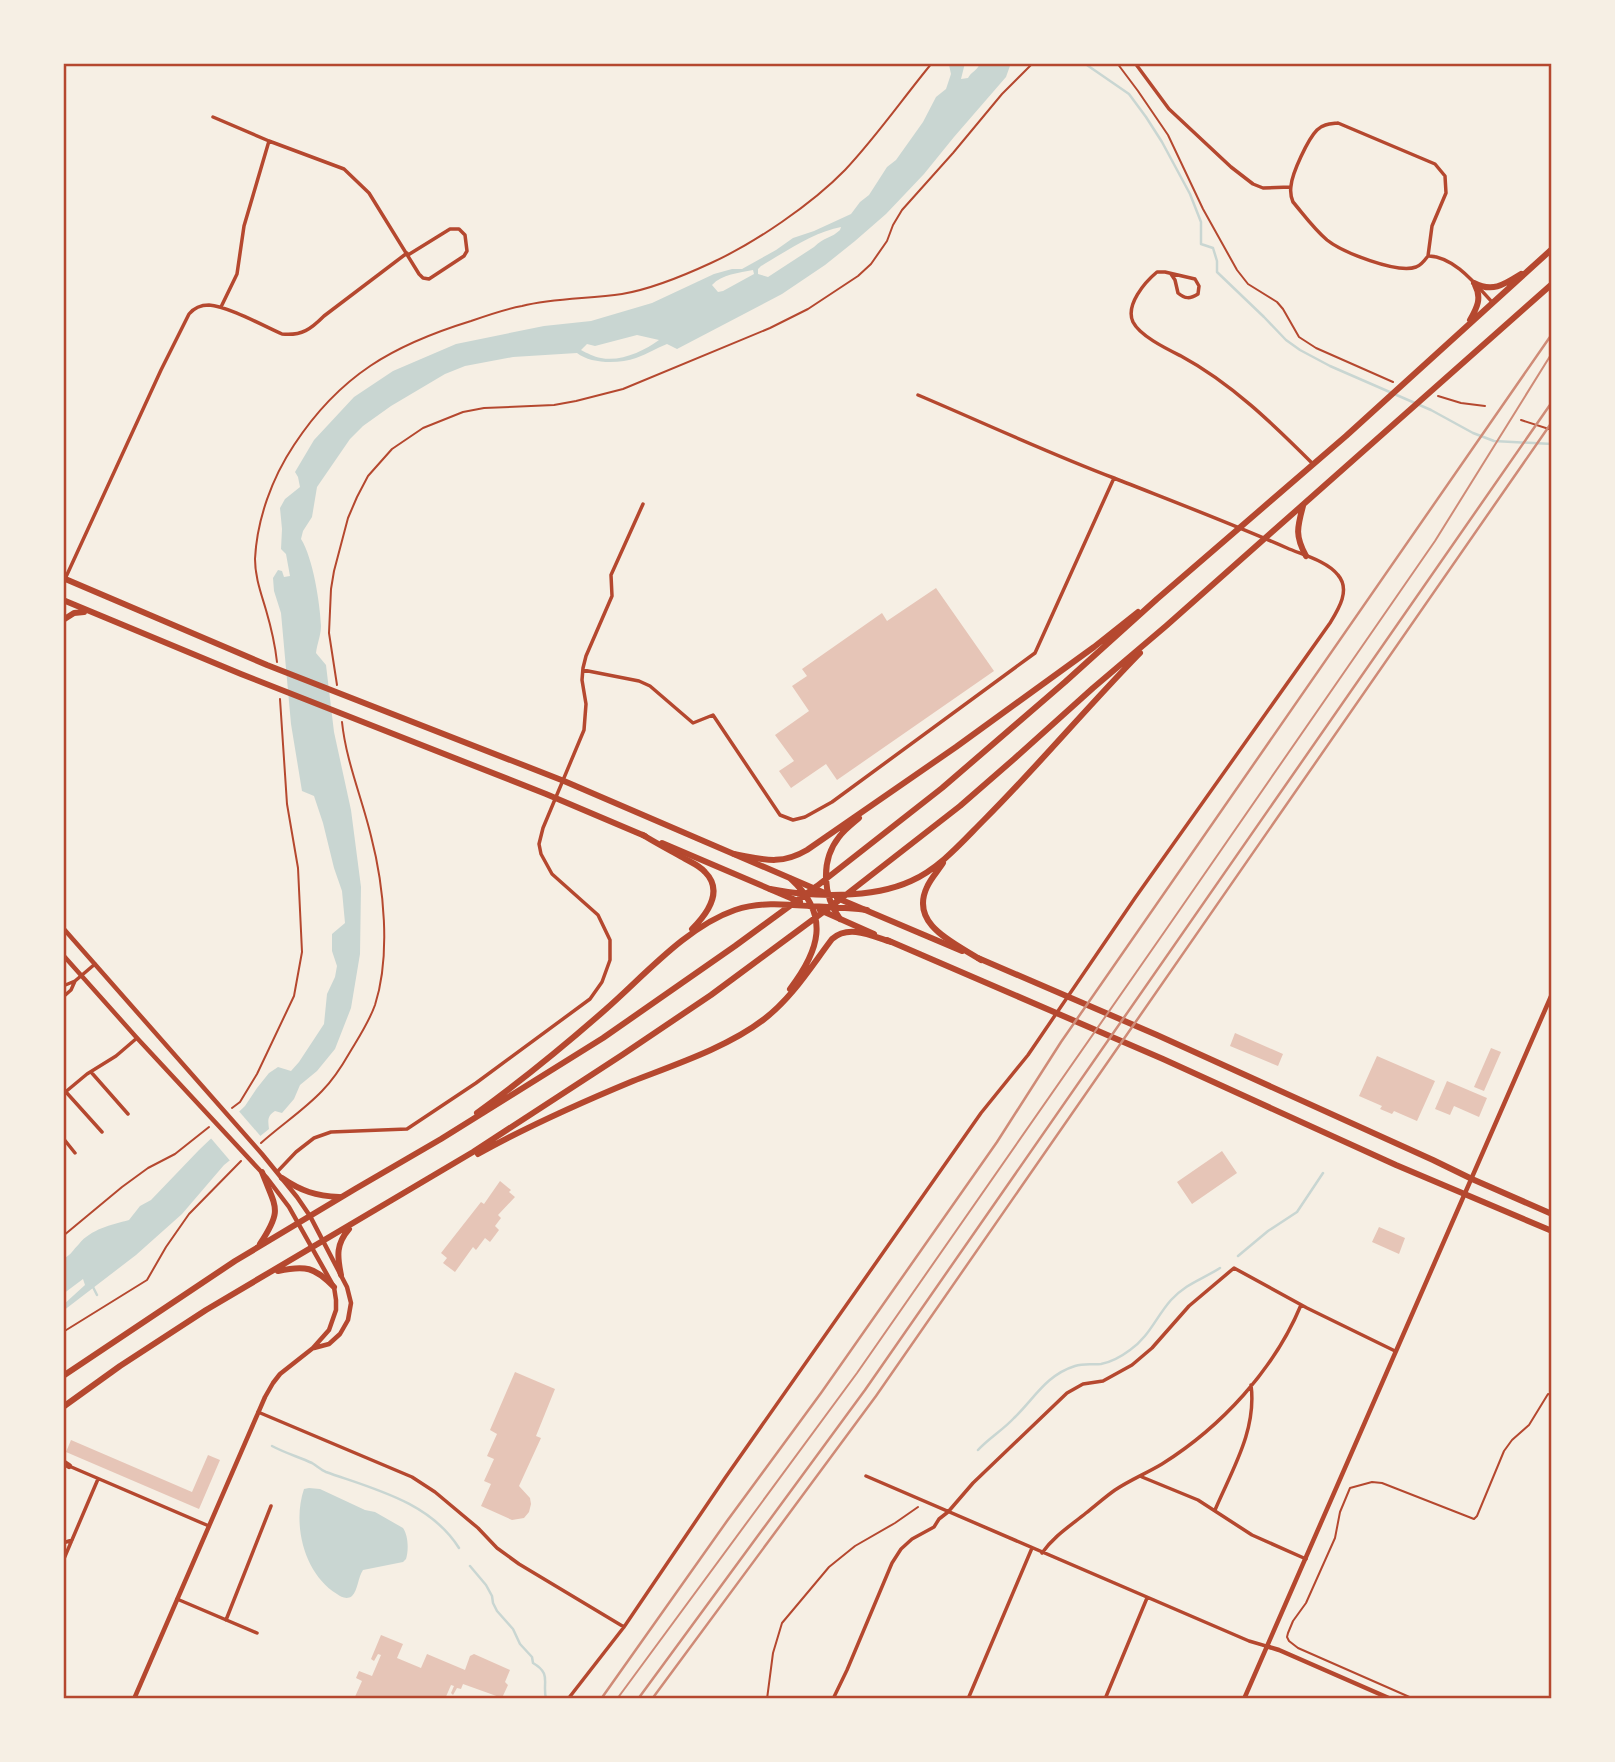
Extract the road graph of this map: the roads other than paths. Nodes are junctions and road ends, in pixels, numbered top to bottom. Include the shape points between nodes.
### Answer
1 (1135, 63) edge
2 (213, 117) dead end
3 (269, 141) junction
4 (1290, 187) junction
5 (1552, 248) edge
6 (407, 254) junction
7 (1428, 256) junction
8 (1534, 266) junction
9 (1171, 274) junction
10 (1474, 283) junction
11 (1552, 284) edge
12 (1493, 303) junction
13 (221, 307) junction
14 (1463, 330) junction
15 (918, 396) dead end
16 (1313, 464) junction
17 (1114, 478) junction
18 (643, 503) dead end
19 (1303, 505) junction
20 (1241, 528) junction
21 (1265, 538) junction
22 (1307, 556) junction
23 (64, 580) edge
24 (1157, 599) junction
25 (63, 600) edge
26 (90, 612) junction
27 (63, 620) edge
28 (1166, 626) junction
29 (583, 670) junction
30 (564, 781) junction
31 (556, 798) junction
32 (873, 805) junction
33 (643, 835) junction
34 (950, 853) junction
35 (734, 854) junction
36 (791, 879) junction
37 (770, 889) junction
38 (805, 894) junction
39 (828, 895) junction
40 (811, 906) junction
41 (832, 906) junction
42 (867, 910) junction
43 (840, 919) junction
44 (63, 928) edge
45 (891, 942) junction
46 (671, 950) junction
47 (63, 955) edge
48 (981, 960) junction
49 (95, 964) junction
50 (81, 976) junction
51 (75, 981) junction
52 (63, 986) edge
53 (1552, 994) edge
54 (63, 997) edge
55 (737, 1037) junction
56 (137, 1038) junction
57 (92, 1072) junction
58 (64, 1093) edge
59 (128, 1114) dead end
60 (102, 1132) dead end
61 (63, 1138) edge
62 (441, 1139) junction
63 (75, 1153) dead end
64 (262, 1172) junction
65 (277, 1172) junction
66 (282, 1178) junction
67 (1472, 1179) junction
68 (1466, 1193) junction
69 (341, 1197) junction
70 (399, 1197) junction
71 (1552, 1214) edge
72 (310, 1216) junction
73 (298, 1224) junction
74 (352, 1225) junction
75 (1552, 1231) edge
76 (324, 1241) junction
77 (258, 1247) junction
78 (312, 1248) junction
79 (269, 1273) junction
80 (341, 1275) junction
81 (334, 1287) junction
82 (1301, 1305) junction
83 (313, 1349) junction
84 (1395, 1351) junction
85 (63, 1376) edge
86 (1251, 1385) junction
87 (63, 1407) edge
88 (258, 1412) junction
89 (65, 1465) edge
90 (866, 1476) dead end
91 (1141, 1477) junction
92 (98, 1479) junction
93 (271, 1506) dead end
94 (1214, 1510) junction
95 (948, 1512) junction
96 (209, 1526) junction
97 (72, 1539) junction
98 (63, 1543) edge
99 (1032, 1548) junction
100 (1042, 1553) junction
101 (1306, 1559) junction
102 (63, 1561) edge
103 (1147, 1598) junction
104 (177, 1599) junction
105 (226, 1620) junction
106 (624, 1627) junction
107 (257, 1633) dead end
108 (1266, 1646) junction
109 (63, 1697) edge
110 (68, 1699) edge
111 (134, 1699) edge
112 (568, 1699) edge
113 (833, 1699) edge
114 (968, 1699) edge
115 (1105, 1699) edge
116 (1244, 1699) edge
117 (1391, 1699) edge

1 - 4 street via 1169,109 1231,167 1263,188
2 - 3 street
3 - 6 street via 344,169 369,193
3 - 13 street via 244,226 237,274
4 - 7 street via 1293,202 1336,246 1394,268 1416,267
4 - 7 street via 1311,139 1326,124 1338,123 1434,164 1445,176 1446,193 1432,226
5 - 8 main road
6 - 6 street via 419,274 429,279 464,256 465,234 450,229
6 - 13 street via 303,333 282,334
7 - 10 street via 1446,260
8 - 10 main road via 1500,286
8 - 12 main road
9 - 9 street via 1195,279 1198,293 1184,298
9 - 16 street via 1157,272 1149,279 1135,299 1132,321 1166,349 1213,376
10 - 12 street
10 - 14 main road via 1479,301
11 - 19 main road
12 - 14 main road
13 - 23 street via 203,305 189,314
14 - 16 main road
15 - 17 street
16 - 20 main road
17 - 20 street
17 - 29 street via 1035,653 805,817 793,820 780,815 713,715 693,723 650,685
18 - 29 street via 611,575 612,596
19 - 21 main road
19 - 22 main road via 1298,541
20 - 21 street
20 - 24 main road
21 - 22 street
21 - 28 main road
22 - 106 street via 1340,576 1344,593 1339,608
23 - 30 main road
24 - 32 main road
24 - 62 main road via 942,788 817,886 603,1038
25 - 26 main road
26 - 27 main road
26 - 31 main road
28 - 34 main road
28 - 70 main road via 960,806 838,901 711,995
29 - 30 street via 584,730
30 - 31 street
30 - 35 main road
31 - 33 main road
31 - 65 street via 541,836 541,854 552,874 598,915 610,940 610,960 590,999 407,1129 331,1132 314,1138
32 - 35 main road via 792,858
32 - 39 main road via 832,848 826,875
33 - 37 main road
33 - 46 main road via 700,867 712,882 707,912
34 - 39 main road via 925,874 896,887
34 - 48 main road via 927,888 924,912 934,929
35 - 36 main road
36 - 38 main road
36 - 39 main road
37 - 38 main road
37 - 40 main road
38 - 39 main road
38 - 40 main road
39 - 41 main road
39 - 42 main road
40 - 41 main road
40 - 43 main road
40 - 46 main road via 765,904 738,909 694,931
40 - 55 main road via 817,934 809,962 772,1010
41 - 42 main road
41 - 43 main road
42 - 48 main road
43 - 45 main road
44 - 49 street
45 - 55 main road via 854,932 837,934 785,1001
45 - 68 main road
46 - 62 main road via 570,1041
47 - 50 street
48 - 67 main road
49 - 50 street
49 - 65 street
50 - 51 street
50 - 56 street
51 - 52 street
51 - 54 street
53 - 67 street
55 - 70 main road via 528,1128
56 - 57 street
56 - 64 street
57 - 58 street
57 - 59 street
58 - 60 street
61 - 63 street
62 - 69 main road
64 - 73 street
64 - 77 main road via 276,1211
65 - 66 street
66 - 69 main road via 306,1193
66 - 72 street
67 - 68 street
67 - 71 main road
68 - 75 main road
68 - 84 street
69 - 72 main road
70 - 74 main road
72 - 73 main road
72 - 76 street
73 - 77 main road
73 - 78 street
74 - 76 main road
74 - 80 main road via 337,1250
76 - 78 main road
76 - 80 street
77 - 85 main road
78 - 79 main road
78 - 81 street
79 - 81 main road via 311,1269
79 - 87 main road via 162,1338
80 - 83 street via 350,1299 348,1320 333,1341
81 - 83 street via 335,1315
82 - 84 street
82 - 86 street via 1282,1345
82 - 95 street via 1234,1268 1132,1365 1067,1393
83 - 88 street via 276,1378
84 - 101 street
86 - 91 street via 1212,1428
86 - 94 street via 1250,1425
88 - 96 street
88 - 106 street via 412,1477 436,1492 519,1564
89 - 92 street
90 - 95 street
91 - 94 street
91 - 100 street via 1116,1489 1050,1541
92 - 96 street
92 - 97 street
93 - 105 street
94 - 101 street via 1252,1535
95 - 99 street
95 - 113 street via 896,1556
96 - 104 street
97 - 98 street
97 - 102 street
99 - 100 street
99 - 114 street
100 - 103 street
101 - 108 street
103 - 108 street
103 - 115 street
104 - 105 street
104 - 111 street
105 - 107 street
106 - 112 street
108 - 116 street
108 - 117 street
109 - 110 street

